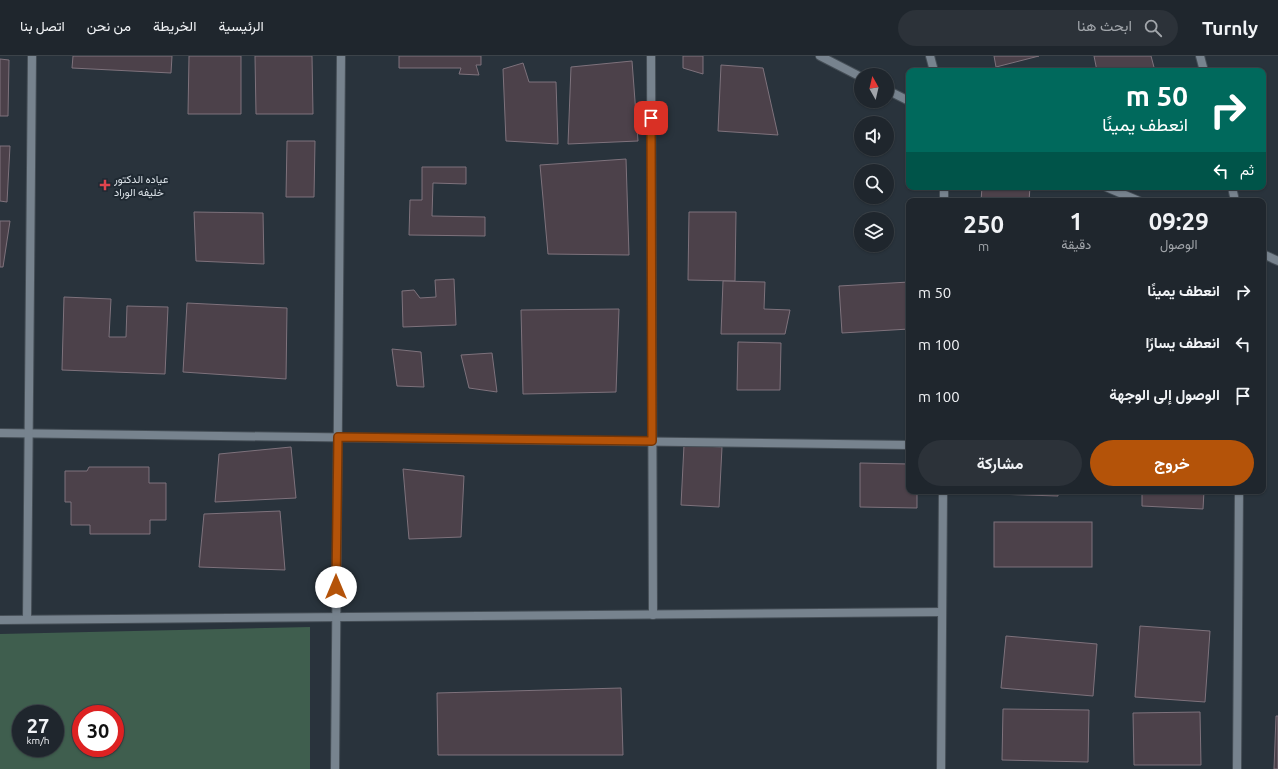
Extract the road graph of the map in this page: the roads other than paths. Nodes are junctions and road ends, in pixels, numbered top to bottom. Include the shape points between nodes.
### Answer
1 (32, 56) edge
2 (341, 56) edge
3 (651, 56) edge
4 (820, 56) edge
5 (930, 56) edge
6 (1200, 56) edge
7 (933, 68) edge
8 (1203, 68) edge
9 (854, 73) edge
10 (894, 94) edge
11 (906, 100) edge
12 (1113, 190) edge
13 (1132, 198) edge
14 (1266, 255) edge
15 (1278, 261) edge
16 (0, 433) edge
17 (28, 433) junction
18 (338, 437) junction
19 (652, 441) junction
20 (906, 445) edge
21 (943, 494) edge
22 (1240, 494) edge
23 (942, 612) junction
24 (653, 615) junction
25 (336, 617) junction
26 (27, 619) junction
27 (0, 620) edge
28 (335, 769) edge
29 (941, 769) edge
30 (1237, 769) edge

1 - 17 street
2 - 18 street
3 - 19 street
4 - 9 street
5 - 7 street
6 - 8 street
10 - 11 street
12 - 13 street
14 - 15 street
16 - 17 street
17 - 18 street
17 - 26 street
18 - 19 street
18 - 25 street
19 - 20 street
19 - 24 street
21 - 23 street
22 - 30 street
23 - 24 street
23 - 29 street
24 - 25 street
25 - 26 street
25 - 28 street
26 - 27 street

